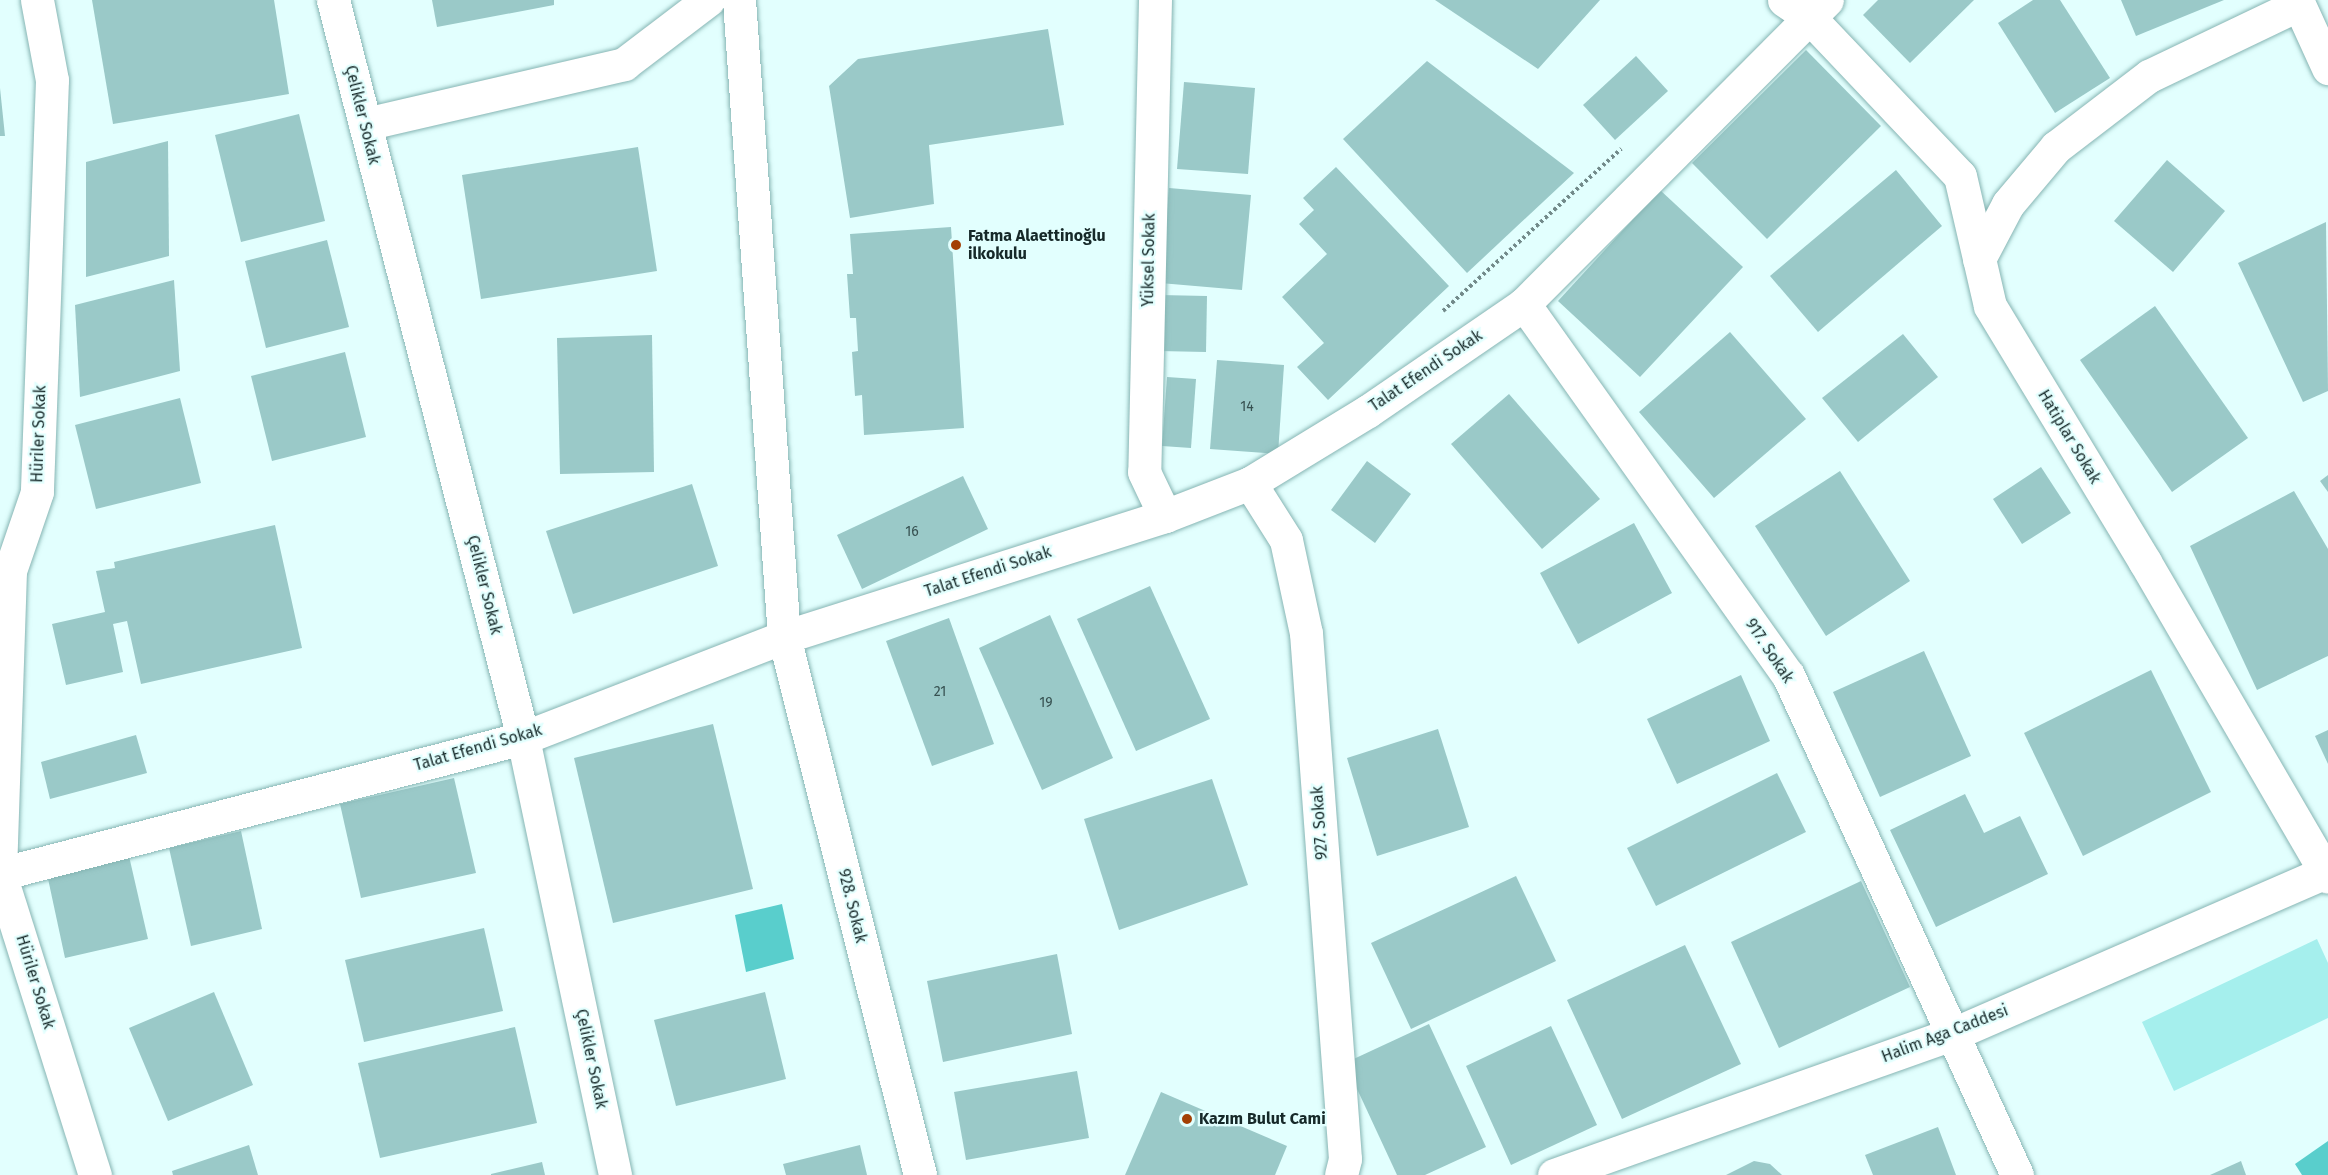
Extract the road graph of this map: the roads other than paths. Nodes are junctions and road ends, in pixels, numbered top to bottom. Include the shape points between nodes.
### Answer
1 (37, 0) edge
2 (333, 0) edge
3 (708, 0) edge
4 (739, 0) edge
5 (1155, 0) edge
6 (2298, 2) edge
7 (1807, 6) edge
8 (2328, 68) edge
9 (365, 124) junction
10 (1979, 259) junction
11 (1524, 304) junction
12 (1250, 483) junction
13 (1165, 516) junction
14 (5, 572) edge
15 (784, 637) junction
16 (524, 738) junction
17 (0, 874) edge
18 (2326, 874) edge
19 (1953, 1034) junction
20 (95, 1175) edge
21 (615, 1175) edge
22 (920, 1175) edge
23 (1341, 1175) edge
24 (1554, 1175) edge
25 (2017, 1175) edge

1 - 14 street, Hüriler Sokak via 52,80 37,492
2 - 9 street, Çelikler Sokak
3 - 9 street via 624,64
4 - 15 street, 928. Sokak
5 - 13 street, Yüksel Sokak via 1144,472
6 - 8 street
6 - 10 street via 2149,76 2056,147 2008,204
7 - 10 street, Hatiplar Sokak via 1960,176
7 - 11 street, Talat Efendi Sokak
9 - 16 street, Çelikler Sokak
10 - 18 street, Hatiplar Sokak via 1990,306 2145,562
11 - 12 street, Talat Efendi Sokak via 1368,411
11 - 19 street, 917. Sokak via 1788,675
12 - 13 street, Talat Efendi Sokak
12 - 23 street, 927. Sokak via 1286,540 1306,633 1344,1148
13 - 15 street, Talat Efendi Sokak
14 - 17 street, Hüriler Sokak
15 - 16 street, Talat Efendi Sokak
15 - 22 street, 928. Sokak
16 - 17 street, Talat Efendi Sokak
16 - 21 street, Çelikler Sokak
17 - 20 street, Hüriler Sokak
18 - 19 street, Halim Aga Caddesi
19 - 24 street, Halim Aga Caddesi
19 - 25 street, 917. Sokak

